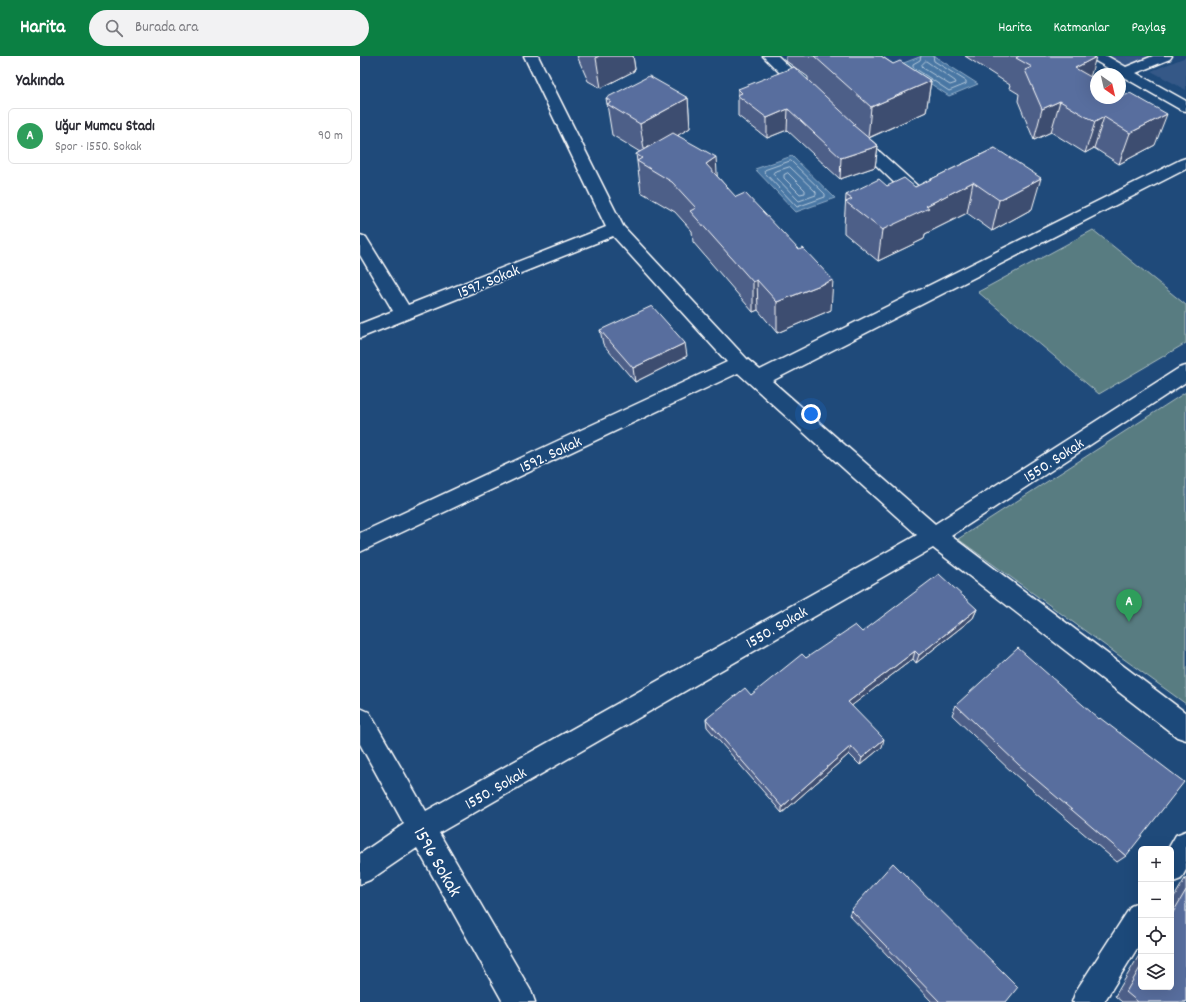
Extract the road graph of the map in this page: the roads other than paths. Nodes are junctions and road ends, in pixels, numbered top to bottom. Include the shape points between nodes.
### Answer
1 (531, 56) edge
2 (770, 56) edge
3 (1097, 56) edge
4 (1165, 56) edge
5 (1118, 68) edge
6 (1126, 72) edge
7 (1126, 73) edge
8 (814, 98) edge
9 (1186, 107) edge
10 (842, 124) edge
11 (1186, 163) edge
12 (915, 193) edge
13 (616, 230) junction
14 (360, 241) edge
15 (404, 314) junction
16 (360, 331) edge
17 (740, 364) junction
18 (1186, 373) edge
19 (756, 380) junction
20 (934, 536) junction
21 (360, 543) edge
22 (360, 720) edge
23 (1186, 728) edge
24 (421, 830) junction
25 (1186, 845) edge
26 (1174, 864) edge
27 (360, 870) edge
28 (1140, 918) edge
29 (520, 1002) edge
30 (1087, 1002) edge

1 - 13 street
2 - 8 street
3 - 5 street
4 - 6 street
7 - 9 street
10 - 12 street
11 - 19 street
13 - 15 street, 1597. Sokak
13 - 17 street
14 - 15 street
15 - 16 street, 1597. Sokak
17 - 19 street
17 - 21 street, 1592. Sokak
18 - 20 street, 1550. Sokak
19 - 20 street
20 - 23 street
20 - 24 street, 1550. Sokak
22 - 24 street, 1596 Sokak
24 - 27 street, 1550. Sokak
24 - 29 street, 1596 Sokak
25 - 26 street
28 - 30 street

